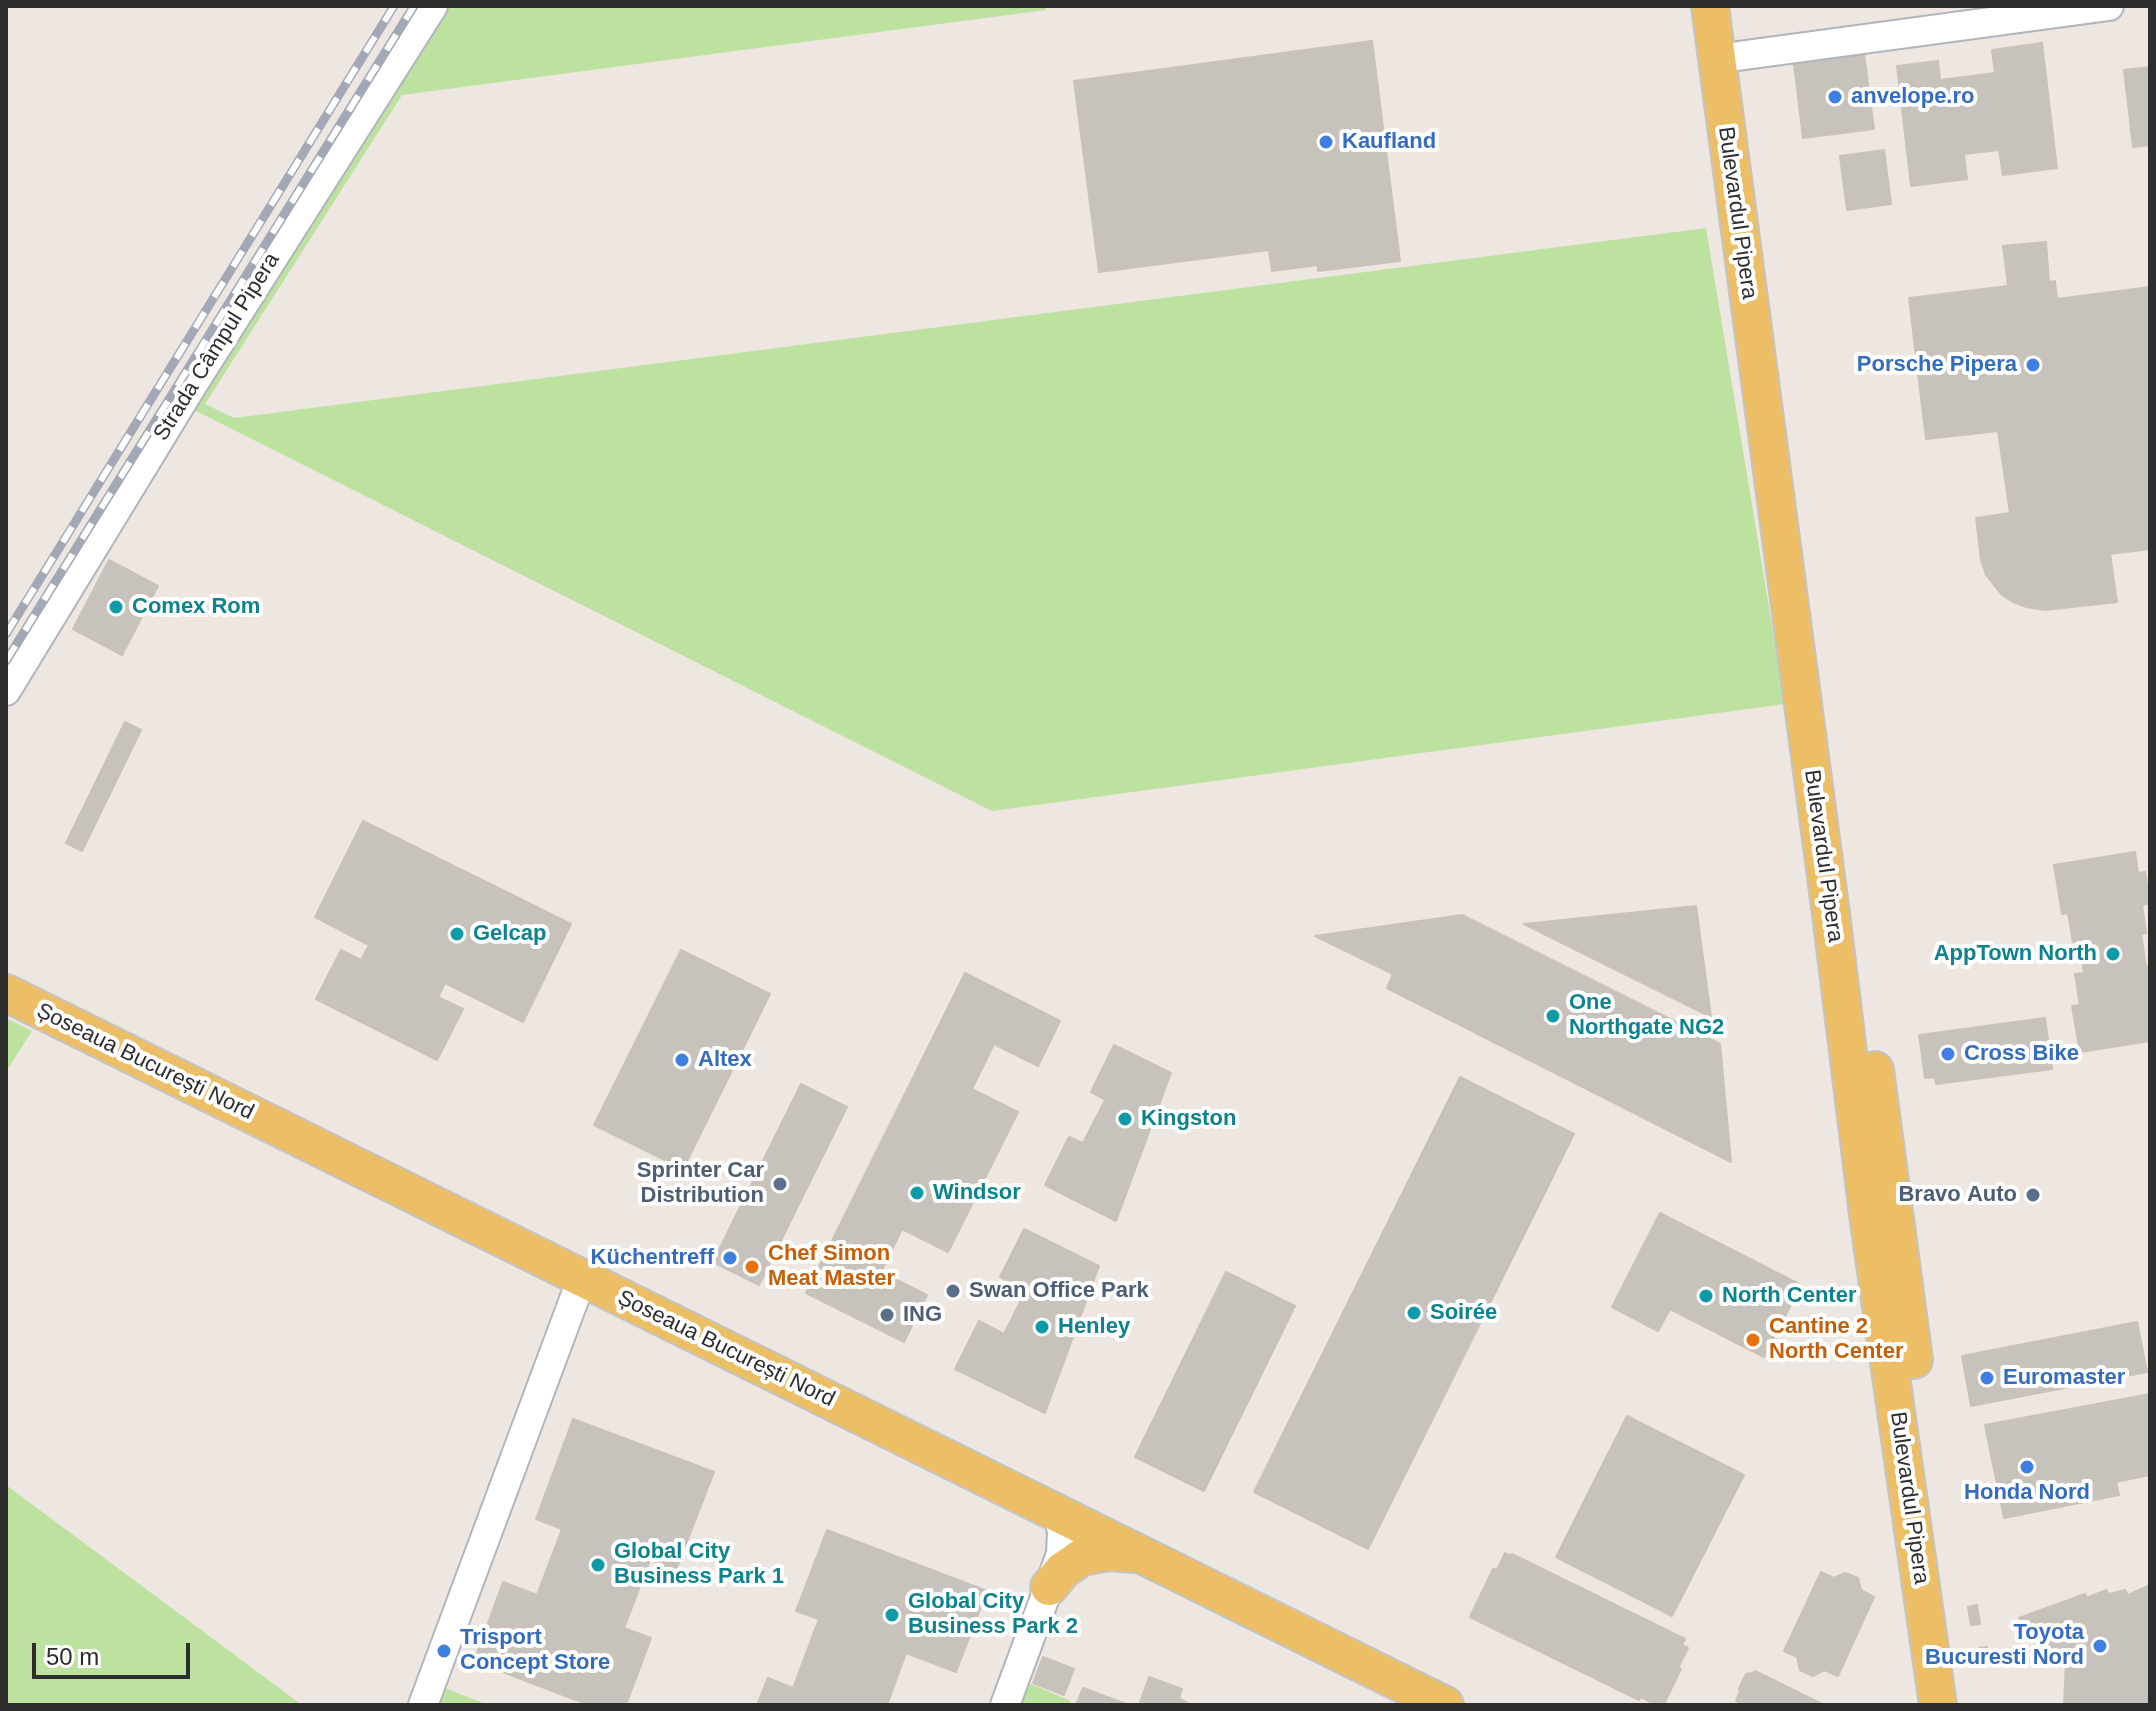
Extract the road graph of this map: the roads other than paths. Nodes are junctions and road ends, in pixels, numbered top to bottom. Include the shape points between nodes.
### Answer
1 (433, 6) edge
2 (1710, 6) edge
3 (1731, 6) edge
4 (2109, 6) edge
5 (1738, 56) junction
6 (6, 691) edge
7 (6, 993) edge
8 (582, 1278) junction
9 (1057, 1521) junction
10 (1092, 1554) junction
11 (1148, 1558) junction
12 (1049, 1587) junction
13 (1361, 1664) junction
14 (423, 1705) edge
15 (1005, 1705) edge
16 (1445, 1705) edge
17 (1938, 1705) edge
18 (1960, 1705) edge

1 - 6 street, Strada Câmpul Pipera
2 - 17 main road, Bulevardul Pipera via 1869,1222
3 - 5 main road, Bulevardul Pipera
4 - 5 street
5 - 18 main road, Bulevardul Pipera
7 - 8 main road, Șoseaua București Nord
8 - 9 main road, Șoseaua București Nord via 1017,1493
8 - 14 street
9 - 10 main road
9 - 11 main road, Șoseaua București Nord
9 - 12 street via 1061,1554
10 - 11 main road
10 - 12 main road via 1068,1565
10 - 13 main road via 1294,1654 1339,1666
11 - 13 main road, Șoseaua București Nord
12 - 15 street
13 - 16 main road, Șoseaua București Nord

